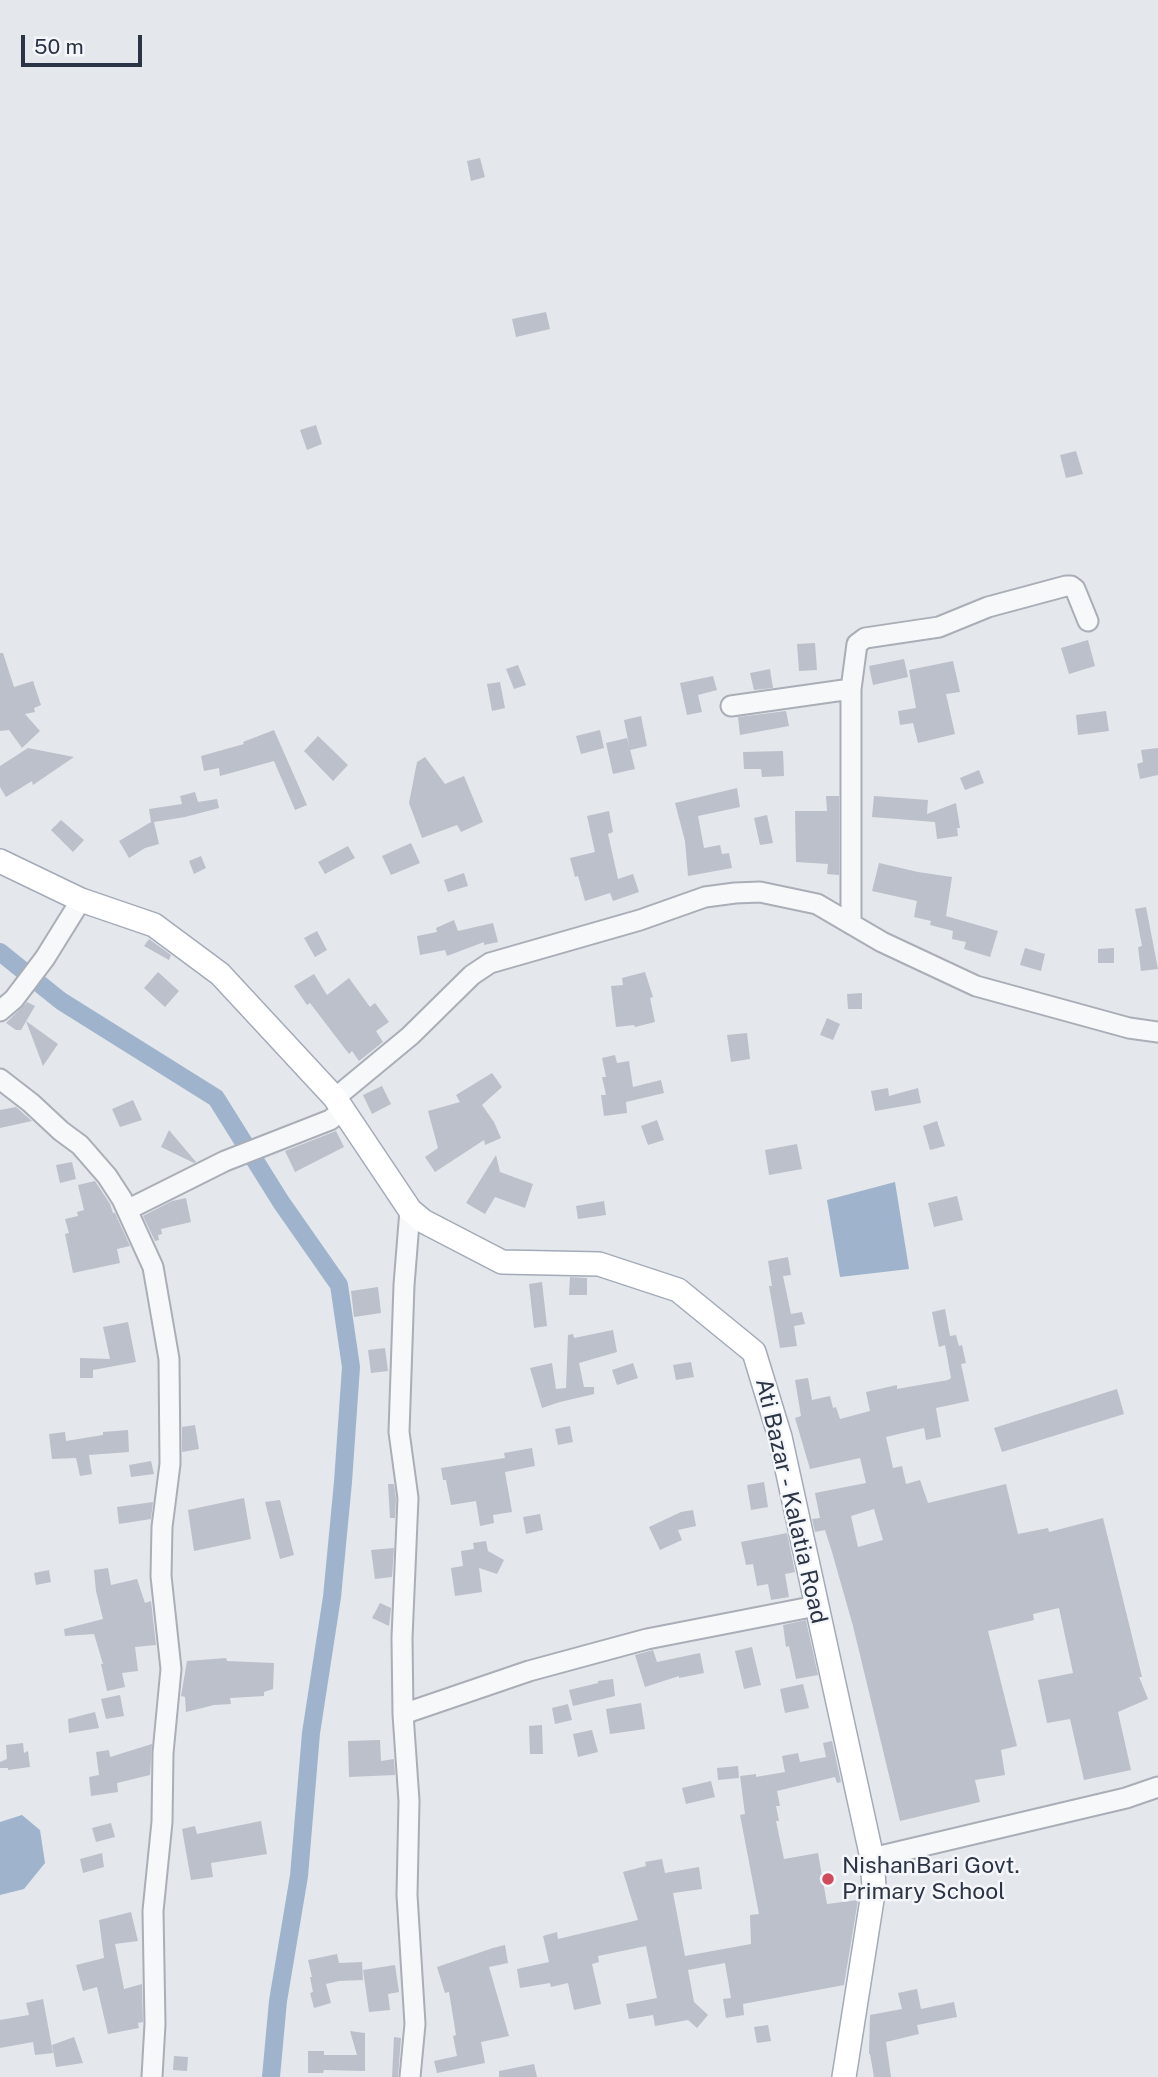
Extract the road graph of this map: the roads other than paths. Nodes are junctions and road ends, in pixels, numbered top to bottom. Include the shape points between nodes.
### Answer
1 (1088, 621) dead end
2 (851, 689) junction
3 (730, 706) dead end
4 (0, 861) edge
5 (81, 900) junction
6 (851, 924) junction
7 (7, 1005) edge
8 (1158, 1032) edge
9 (0, 1079) edge
10 (340, 1104) junction
11 (127, 1210) junction
12 (410, 1210) junction
13 (816, 1605) junction
14 (402, 1714) junction
15 (1158, 1787) edge
16 (872, 1858) junction
17 (152, 2077) edge
18 (410, 2077) edge
19 (844, 2077) edge

1 - 2 street via 1075,589 1066,586 988,607 939,627 864,638 857,644
2 - 3 street
2 - 6 street
4 - 5 main road, Ati Bazar - Kalatia Road
5 - 7 street via 45,958
5 - 10 main road, Ati Bazar - Kalatia Road via 154,925 220,974
6 - 8 street via 976,986
6 - 10 street via 817,904 760,892 735,893 705,897 490,963 472,975
9 - 11 street via 89,1154
10 - 11 street via 330,1120 225,1161
10 - 12 main road, Ati Bazar - Kalatia Road
11 - 17 street via 153,1267 169,1359 171,1415 161,1576 171,1669 153,1911
12 - 13 main road, Ati Bazar - Kalatia Road via 502,1262 599,1264 678,1290 754,1352 780,1437
12 - 14 street via 399,1432 408,1498
13 - 14 street via 647,1639 529,1671
13 - 16 main road, Ati Bazar - Kalatia Road
14 - 18 street via 415,2024
15 - 16 street
16 - 19 main road, Ati Bazar - Kalatia Road via 874,1887

